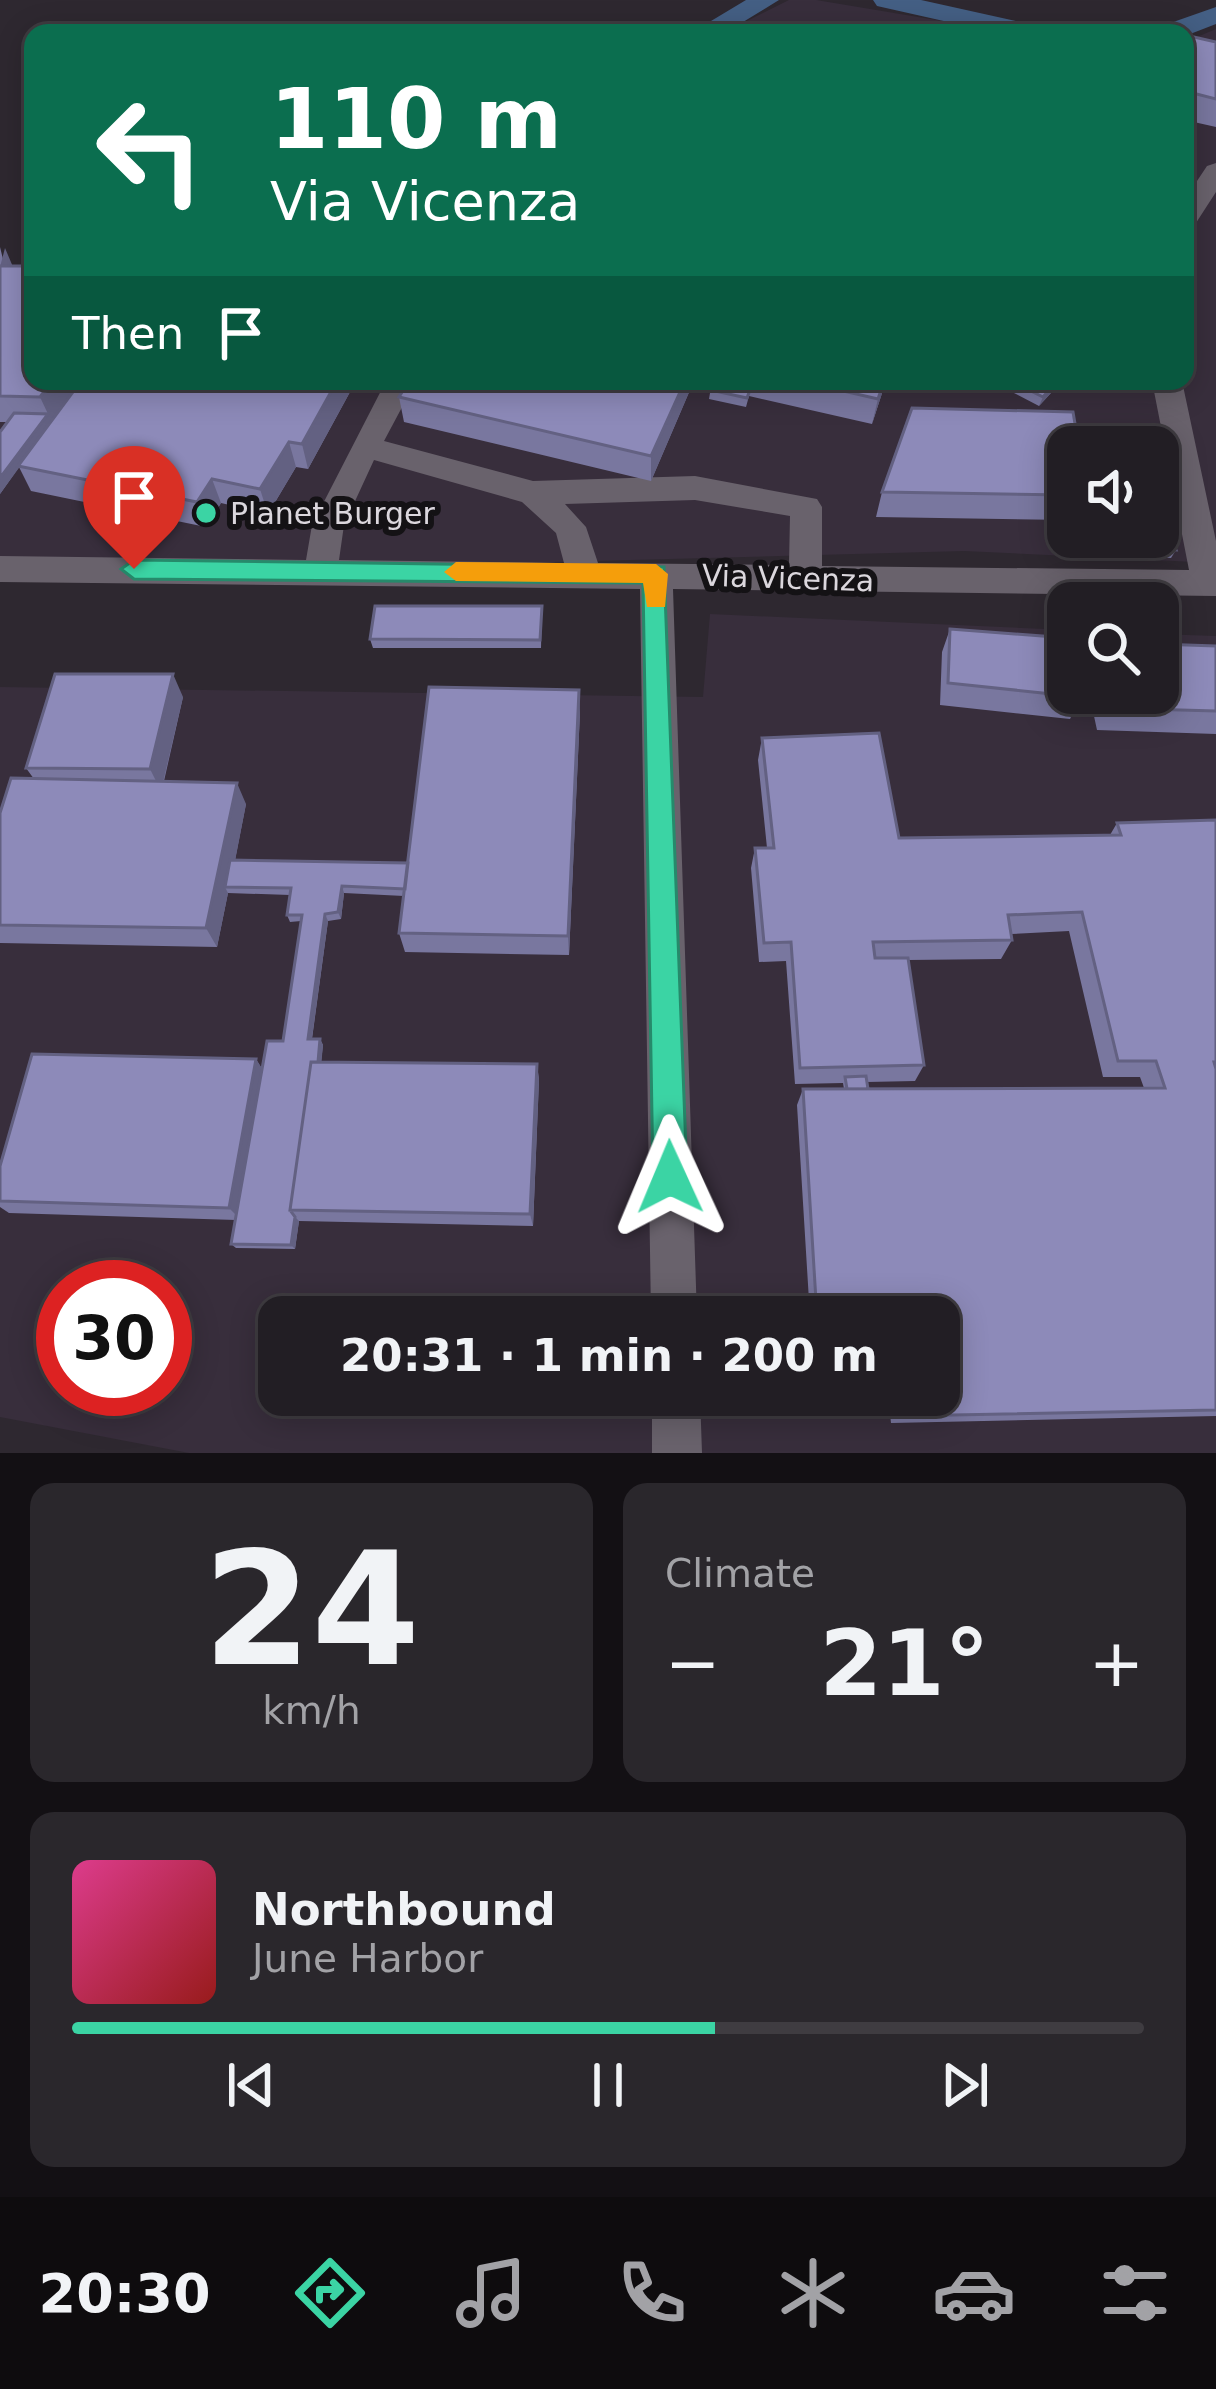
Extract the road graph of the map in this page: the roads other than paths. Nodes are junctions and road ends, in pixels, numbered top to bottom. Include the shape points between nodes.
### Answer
1 (1216, 171) edge
2 (1194, 206) edge
3 (396, 390) edge
4 (1169, 390) edge
5 (365, 447) junction
6 (533, 493) junction
7 (0, 569) edge
8 (321, 570) junction
9 (584, 573) junction
10 (656, 574) junction
11 (805, 578) junction
12 (1212, 582) edge
13 (673, 1296) edge
14 (676, 1416) edge
15 (677, 1453) edge

1 - 2 street
3 - 5 street
4 - 12 street
5 - 6 street
5 - 8 street via 328,525
6 - 9 street via 570,527
6 - 11 street via 695,488 806,507
7 - 8 street, Via Vicenza
8 - 9 street, Via Vicenza
9 - 10 street, Via Vicenza
10 - 11 street, Via Vicenza
10 - 13 street
11 - 12 street, Via Vicenza
14 - 15 street

